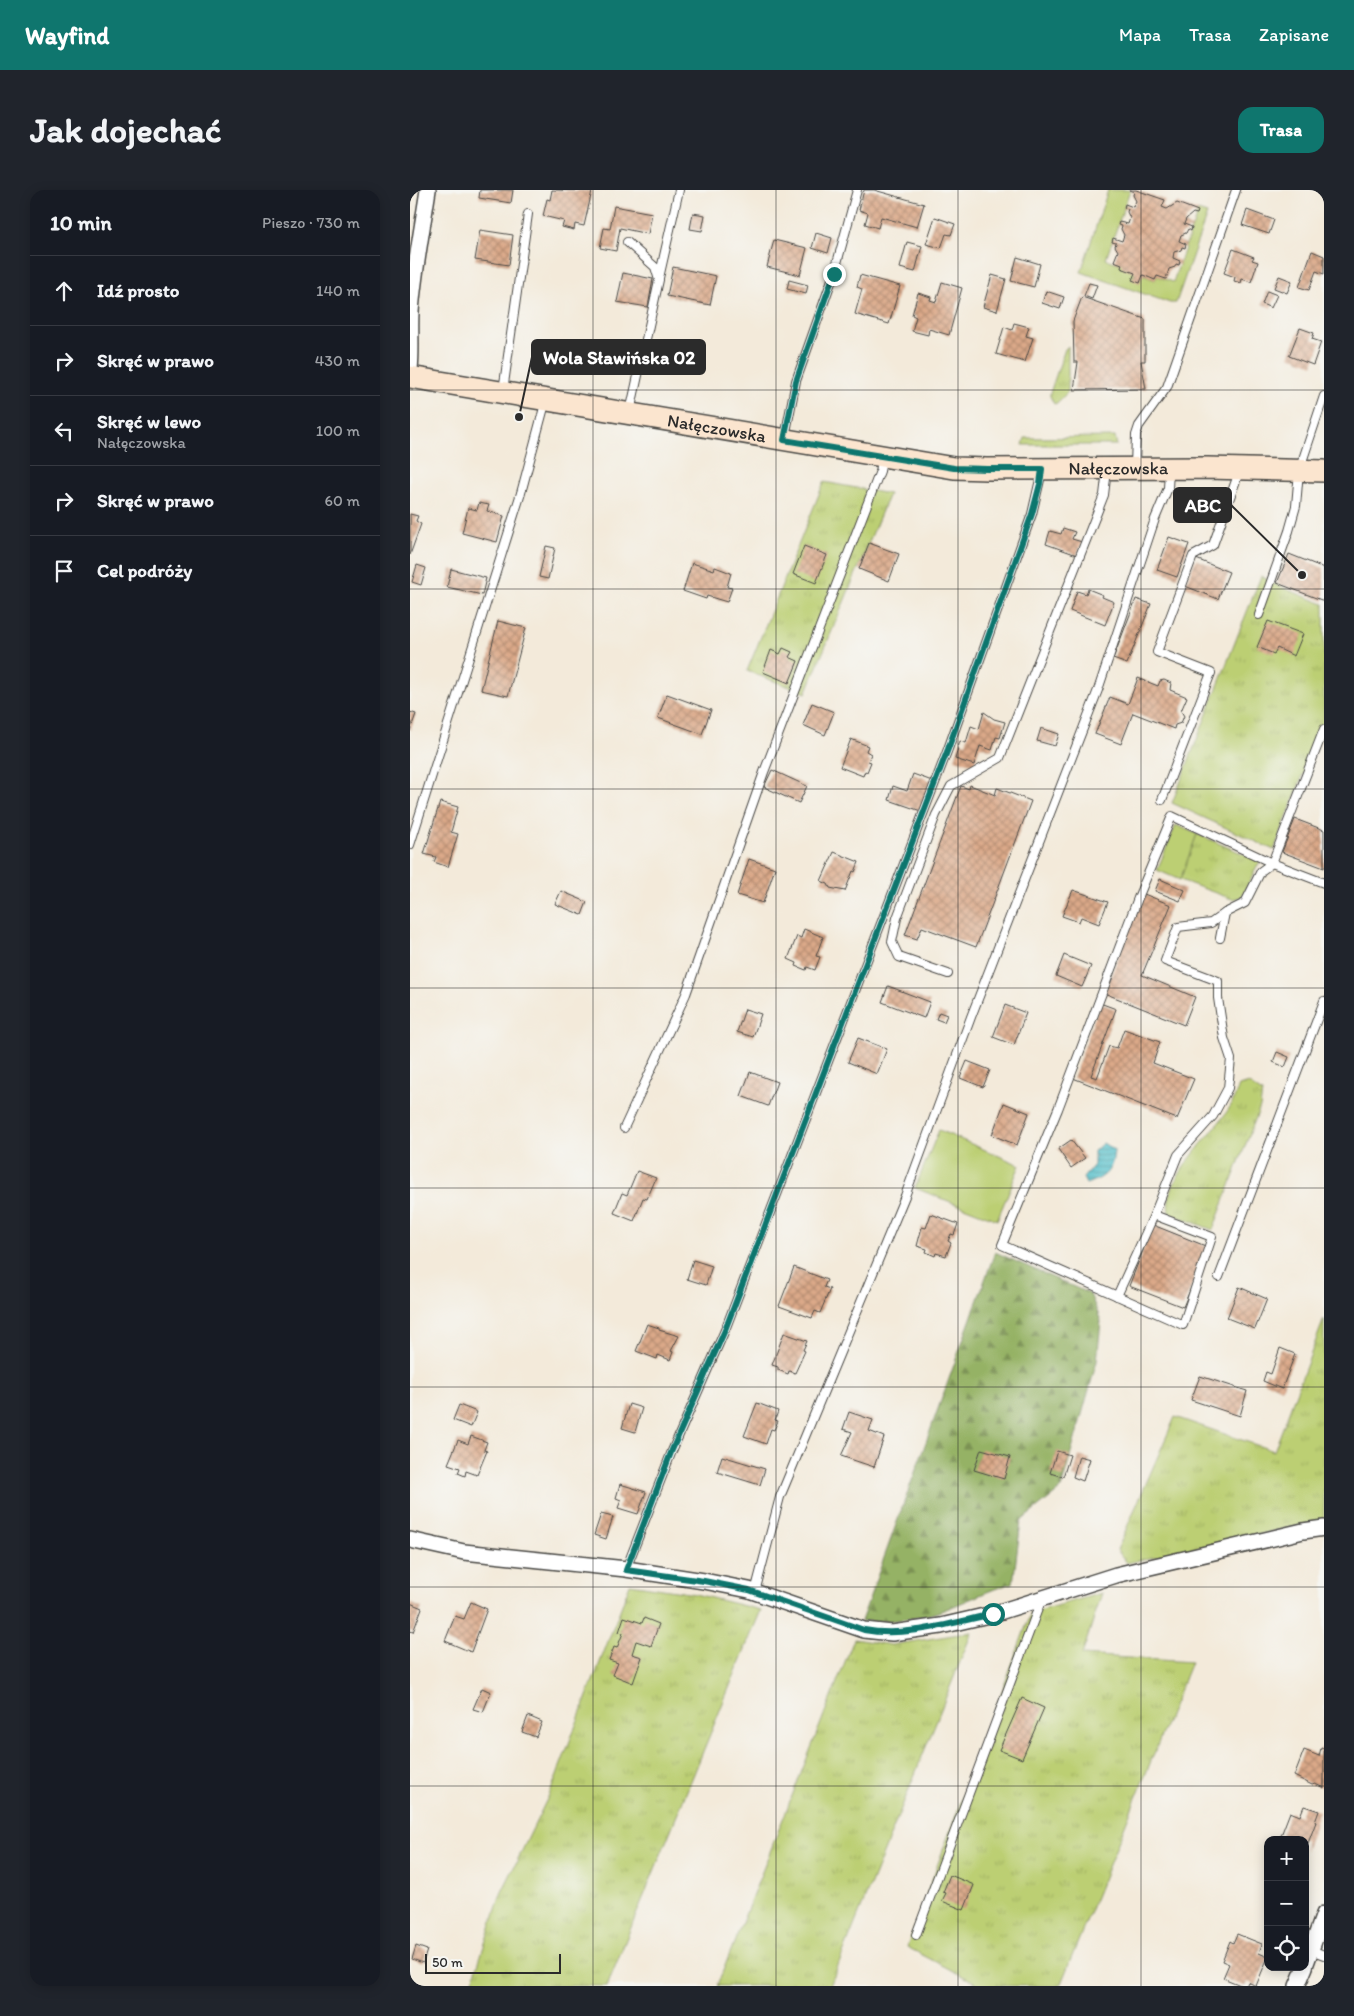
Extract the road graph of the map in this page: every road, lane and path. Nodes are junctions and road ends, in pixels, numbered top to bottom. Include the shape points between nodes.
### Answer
1 (428, 190) edge
2 (679, 190) edge
3 (857, 190) edge
4 (1236, 190) edge
5 (528, 214) dead end
6 (627, 242) dead end
7 (659, 280) junction
8 (410, 314) edge
9 (410, 369) edge
10 (410, 377) edge
11 (502, 393) junction
12 (1324, 396) edge
13 (546, 400) junction
14 (630, 414) junction
15 (784, 440) junction
16 (883, 457) junction
17 (1107, 468) junction
18 (1169, 468) junction
19 (1042, 469) junction
20 (1136, 469) junction
21 (1239, 470) junction
22 (1299, 471) junction
23 (1324, 471) edge
24 (1259, 615) dead end
25 (1324, 729) edge
26 (1162, 800) dead end
27 (410, 845) edge
28 (1272, 863) junction
29 (1324, 883) edge
30 (1225, 913) junction
31 (1220, 938) dead end
32 (948, 974) dead end
33 (1324, 1001) edge
34 (624, 1128) dead end
35 (1154, 1215) junction
36 (1219, 1277) dead end
37 (1117, 1296) junction
38 (1324, 1528) edge
39 (410, 1540) edge
40 (626, 1570) junction
41 (755, 1592) junction
42 (1042, 1598) junction
43 (1324, 1914) edge
44 (916, 1935) dead end
45 (1318, 1953) edge
46 (1309, 1962) edge
47 (1303, 1971) edge
48 (1297, 1986) edge

1 - 8 street
2 - 7 lane
3 - 15 lane via 834,274 796,381
4 - 20 lane via 1167,387 1136,435
5 - 11 lane
6 - 7 lane via 655,267
7 - 14 lane
8 - 9 street
10 - 11 main road, Nałęczowska
11 - 13 main road, Nałęczowska
12 - 22 lane
13 - 14 main road, Nałęczowska
13 - 27 lane via 521,493
14 - 15 main road, Nałęczowska
15 - 16 main road, Nałęczowska
16 - 19 main road, Nałęczowska via 965,468
16 - 34 lane via 764,772 686,994
17 - 19 main road, Nałęczowska
17 - 20 main road, Nałęczowska
17 - 32 lane via 1104,495 1000,758 950,786 897,918 892,942 899,956
18 - 20 main road, Nałęczowska
18 - 21 main road, Nałęczowska
18 - 41 lane via 1168,488 1098,690 905,1196 780,1498
19 - 40 lane via 1032,514 948,749 725,1330 672,1450
21 - 22 main road, Nałęczowska
21 - 26 lane via 1213,545 1193,556 1157,652 1211,673
22 - 23 main road, Nałęczowska
22 - 24 lane via 1296,506
25 - 28 lane
28 - 29 lane
28 - 30 lane via 1260,871 1245,903
28 - 37 lane via 1172,816 1002,1245
30 - 31 lane
30 - 35 lane via 1211,923 1178,927 1165,961 1218,981 1224,1038 1231,1059 1228,1088 1213,1116 1178,1155
33 - 36 lane
35 - 37 lane
35 - 37 lane via 1212,1237 1183,1325
38 - 42 street via 1116,1575
39 - 40 street via 464,1552
40 - 41 street
41 - 42 street via 864,1630 892,1634 993,1614
42 - 44 lane
43 - 45 street
45 - 46 street
47 - 48 street

